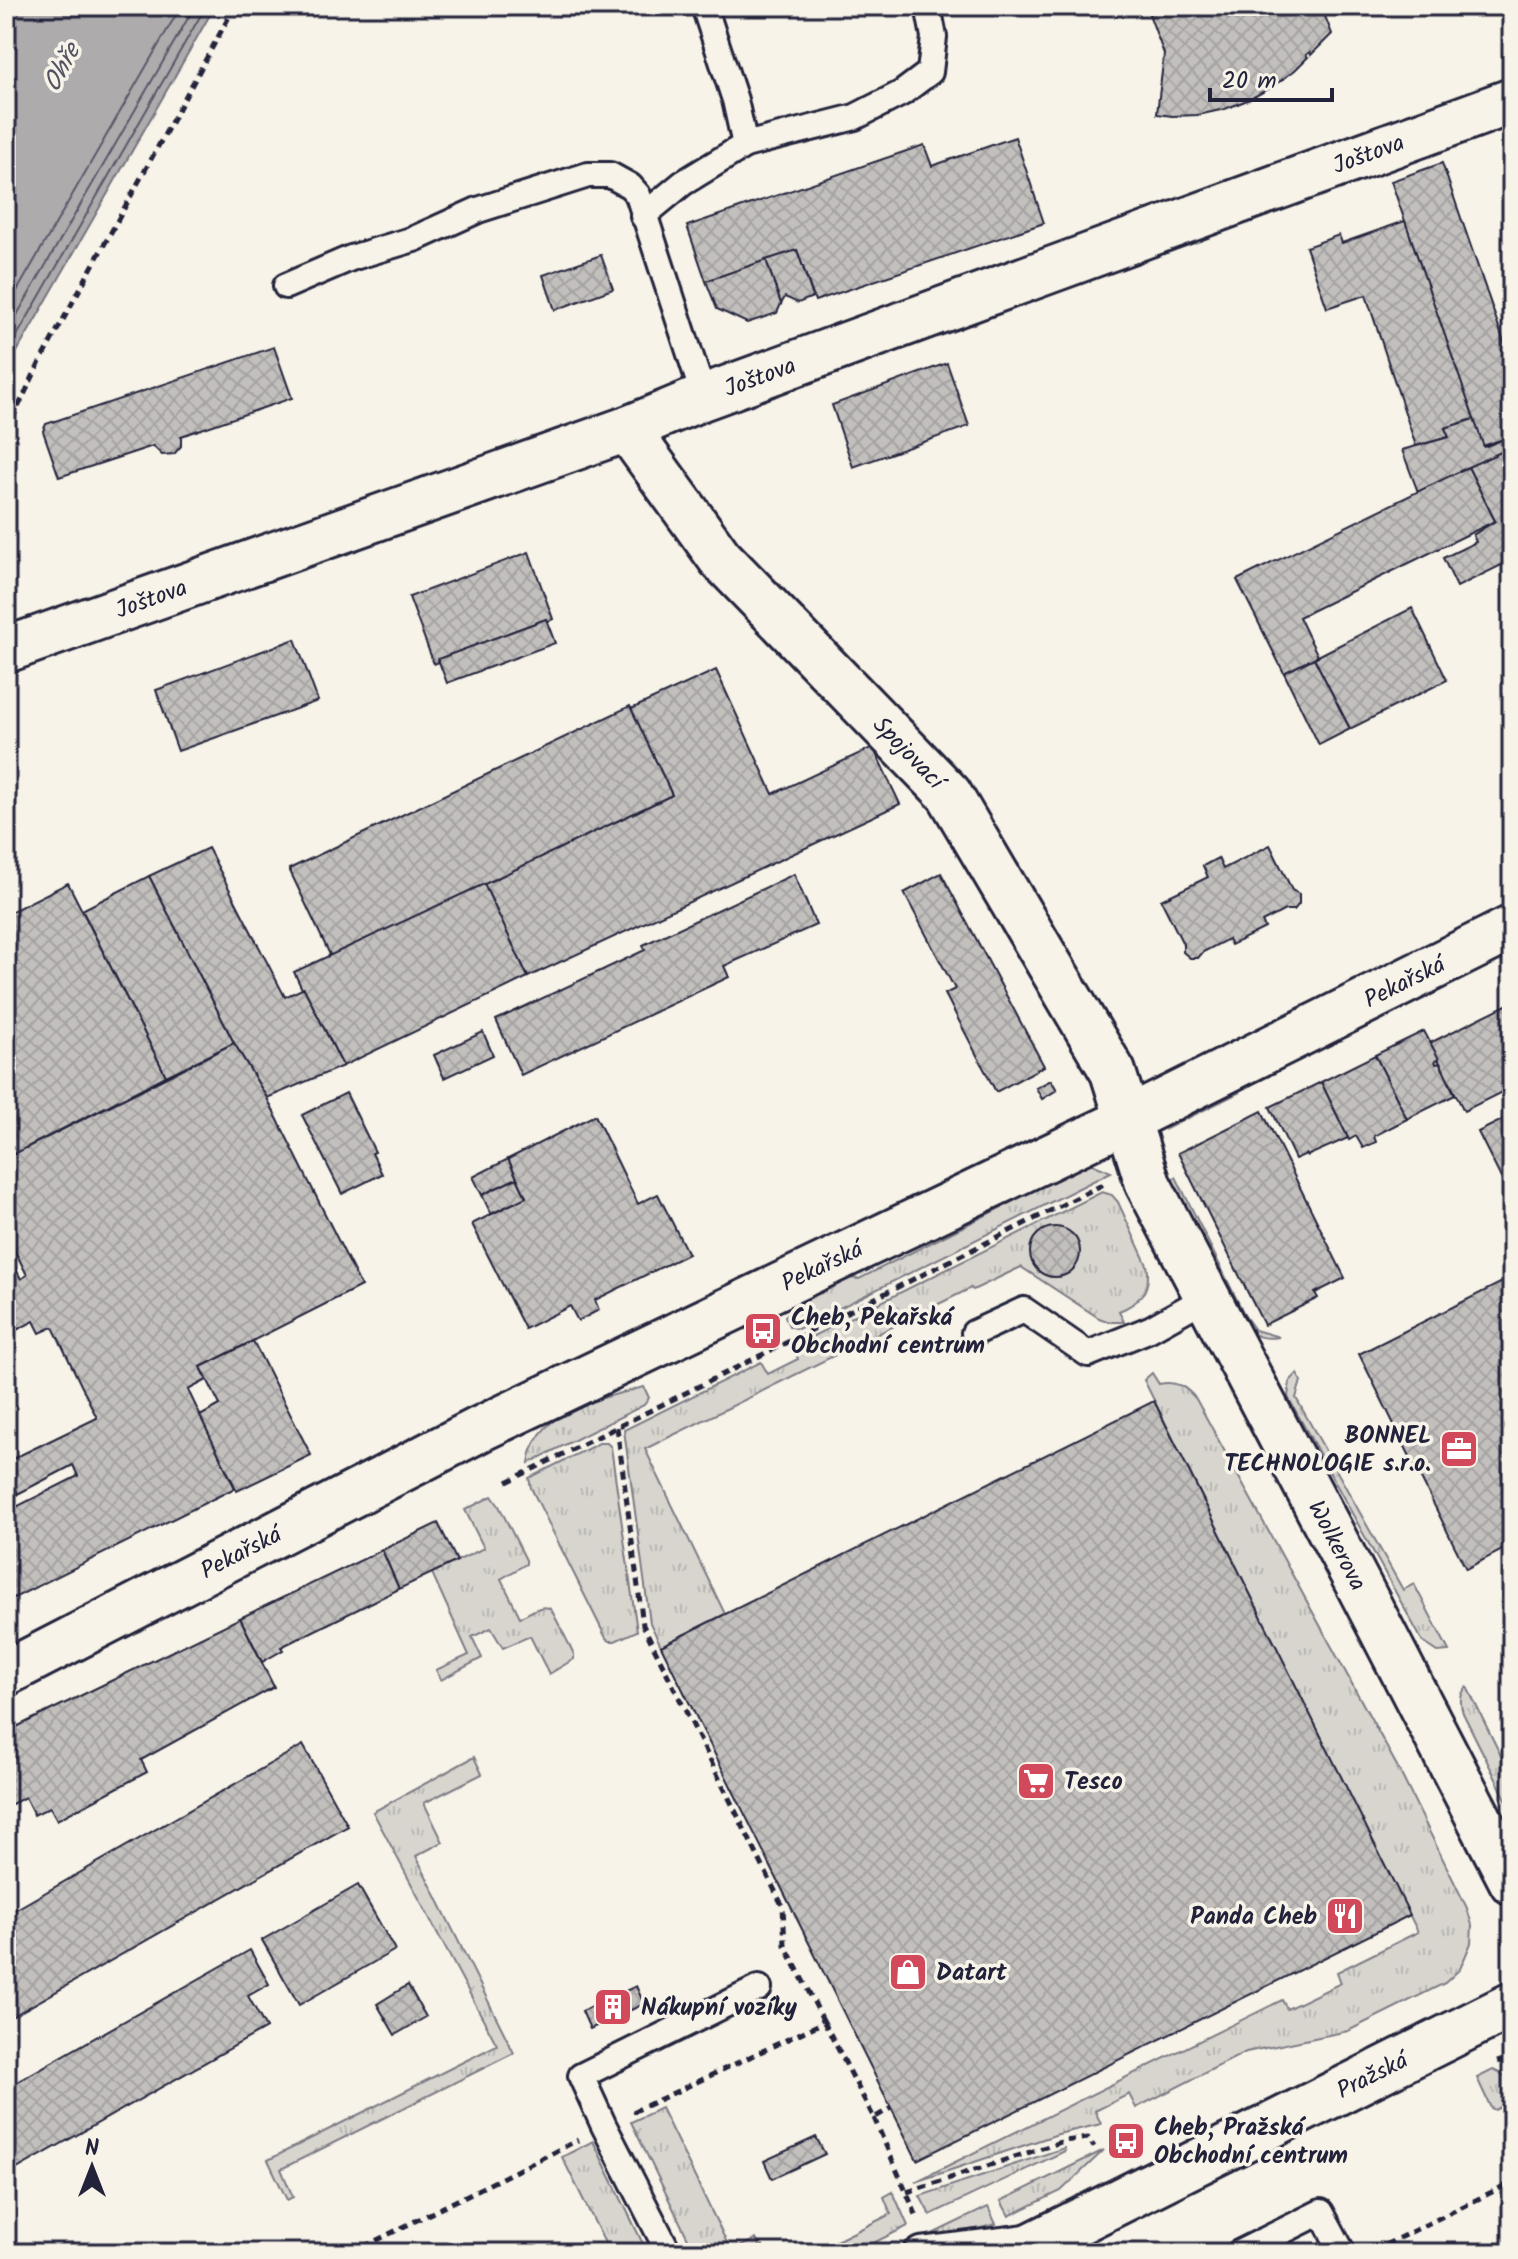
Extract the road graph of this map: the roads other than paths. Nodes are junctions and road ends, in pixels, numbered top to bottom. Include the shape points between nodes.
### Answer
1 (704, 6) edge
2 (928, 6) edge
3 (1512, 101) edge
4 (745, 145) junction
5 (643, 216) junction
6 (286, 286) dead end
7 (704, 397) junction
8 (627, 429) junction
9 (6, 650) edge
10 (1512, 928) edge
11 (1127, 1120) junction
12 (1207, 1297) junction
13 (974, 1333) dead end
14 (6, 1673) edge
15 (1512, 1882) edge
16 (759, 1988) dead end
17 (1512, 2005) edge
18 (1061, 2232) junction
19 (669, 2253) edge
20 (915, 2253) edge
21 (1016, 2253) edge
22 (1239, 2253) edge
23 (1343, 2253) edge

1 - 4 lane
2 - 4 lane via 934,37 930,72 855,117
3 - 7 street, Joštova
4 - 5 lane via 683,183
5 - 6 lane via 630,186 610,175 588,175 478,210
5 - 7 lane
7 - 8 street, Joštova
8 - 9 street, Joštova
8 - 11 street, Spojovací via 720,558 949,794 1113,1072
10 - 11 street, Pekařská
11 - 12 street, Wolkerova via 1148,1184
11 - 14 street, Pekařská via 480,1429
12 - 13 lane via 1150,1329 1088,1354 1024,1310
12 - 15 street, Wolkerova
16 - 19 lane via 581,2076
17 - 18 street, Pražská
18 - 20 lane
18 - 21 street, Pražská
22 - 23 lane via 1321,2212

